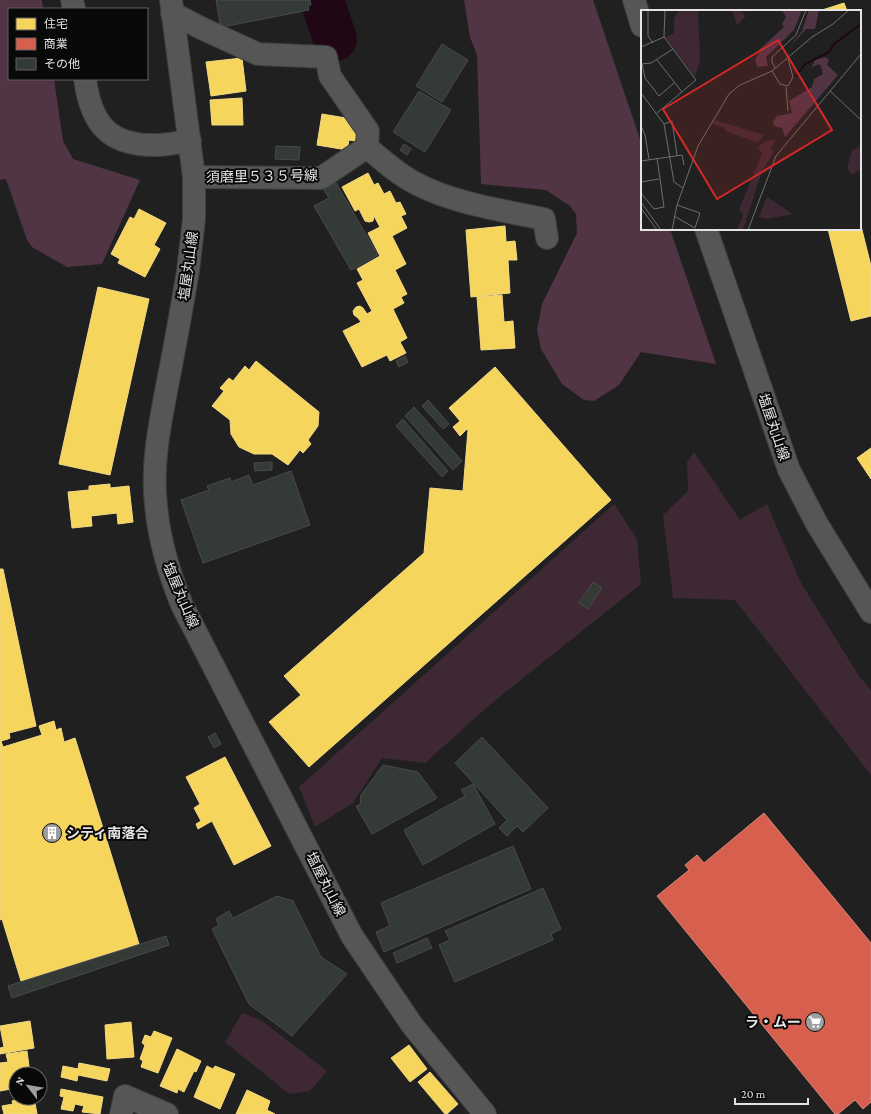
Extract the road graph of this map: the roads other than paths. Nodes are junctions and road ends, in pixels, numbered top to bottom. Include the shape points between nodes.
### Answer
1 (634, 0) edge
2 (171, 6) edge
3 (641, 23) edge
4 (85, 80) edge
5 (190, 141) junction
6 (367, 148) junction
7 (194, 177) junction
8 (706, 230) edge
9 (547, 238) dead end
10 (871, 612) edge
11 (121, 1114) edge
12 (167, 1114) edge
13 (485, 1114) edge

1 - 3 street
2 - 5 street, 塩屋丸山線
2 - 6 street via 201,28 258,54 326,57 330,76 368,131
4 - 5 street via 87,97 94,115 106,130 120,139 156,145
5 - 7 street, 塩屋丸山線
6 - 7 street, 須磨里５３５号線 via 321,178
6 - 9 street via 416,184 430,190 459,201 544,218
7 - 13 street, 塩屋丸山線 via 192,244 155,461 156,505 165,557 182,605 352,936 412,1025
8 - 10 street, 塩屋丸山線 via 789,470 809,512
11 - 12 street via 125,1096

